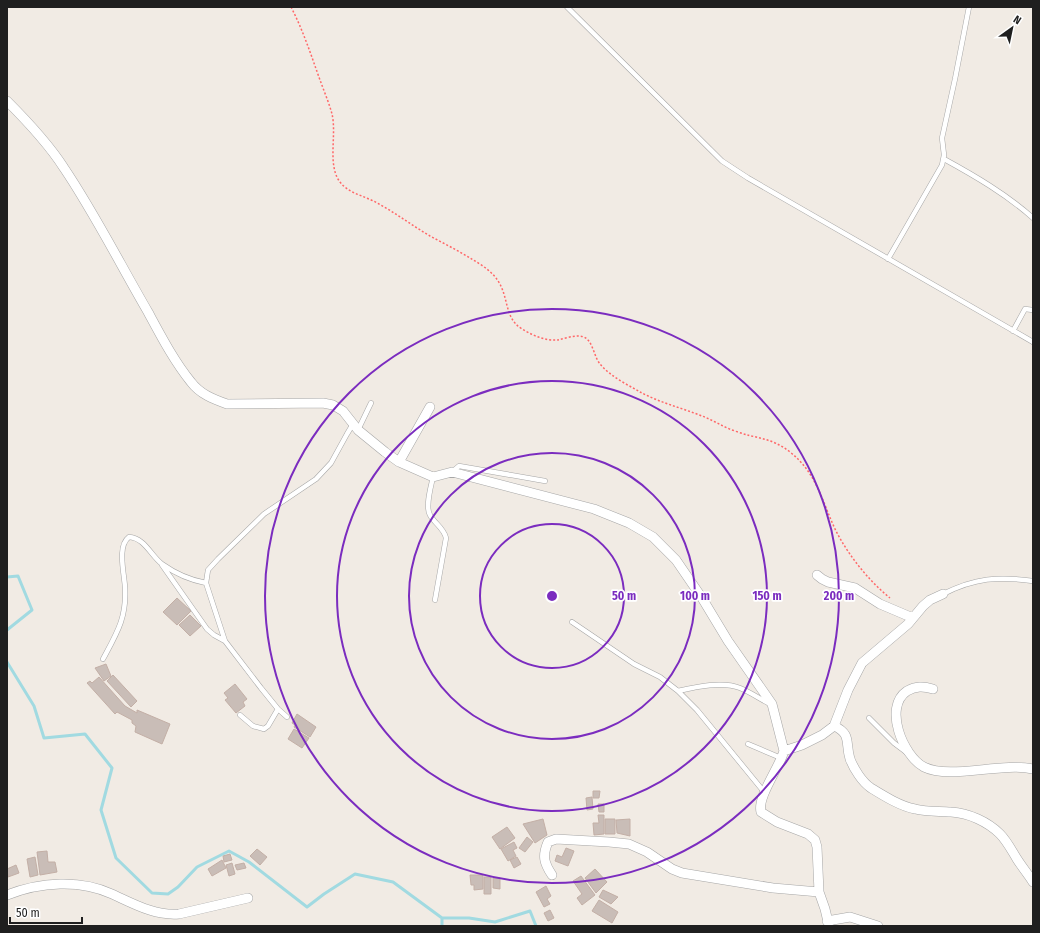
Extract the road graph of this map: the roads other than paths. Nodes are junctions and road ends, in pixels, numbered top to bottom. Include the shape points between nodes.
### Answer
1 (566, 7) edge
2 (969, 7) edge
3 (7, 101) edge
4 (944, 159) junction
5 (1033, 218) edge
6 (888, 259) junction
7 (1033, 310) edge
8 (1013, 331) junction
9 (1033, 342) edge
10 (371, 403) dead end
11 (430, 407) dead end
12 (356, 427) junction
13 (399, 462) junction
14 (452, 472) junction
15 (433, 477) junction
16 (545, 481) dead end
17 (161, 564) junction
18 (817, 575) dead end
19 (1033, 581) edge
20 (206, 583) junction
21 (943, 594) joint
22 (435, 600) dead end
23 (913, 618) junction
24 (572, 622) dead end
25 (225, 641) junction
26 (103, 659) dead end
27 (933, 688) dead end
28 (678, 692) junction
29 (772, 704) junction
30 (278, 709) junction
31 (240, 715) dead end
32 (287, 717) dead end
33 (869, 718) dead end
34 (834, 726) junction
35 (748, 744) dead end
36 (910, 754) junction
37 (783, 755) junction
38 (1033, 769) edge
39 (764, 793) junction
40 (552, 875) dead end
41 (1033, 882) edge
42 (819, 892) junction
43 (7, 895) edge
44 (248, 898) dead end
45 (828, 923) edge
46 (878, 926) edge

1 - 6 lane via 722,161
2 - 4 lane via 942,138
3 - 12 street via 55,153 159,332 200,392 227,404 333,405 343,411
4 - 5 lane via 1019,205
4 - 6 lane
6 - 8 lane
7 - 8 lane via 1025,309
8 - 9 lane
10 - 12 lane
11 - 13 street
12 - 13 street
12 - 20 lane via 347,434 331,463 316,479 264,514 218,559 208,570
13 - 15 street
14 - 15 street
14 - 16 lane via 459,466
14 - 29 street via 594,509 629,523 653,538 676,560
15 - 22 lane via 428,510 446,538
17 - 20 lane via 185,578
17 - 25 lane via 207,629
17 - 26 lane via 138,539 129,537 126,540 122,547 125,609 123,619
18 - 23 street via 828,582 855,588 880,604
19 - 21 lane via 992,578 976,581
20 - 25 lane
21 - 23 street via 927,603
23 - 34 street via 862,663
24 - 28 lane via 634,664 660,677
25 - 30 lane
27 - 36 street via 924,686 911,689 901,697 898,704 898,729
28 - 29 lane via 699,686 728,685
28 - 39 lane via 697,710
29 - 37 street
30 - 31 lane via 264,729 253,726
30 - 32 lane
33 - 36 lane via 894,743
34 - 37 street
34 - 41 street via 847,736 850,759 868,786 915,810 957,812 982,822 1004,839
35 - 37 lane
36 - 38 street via 925,768 943,771 1016,767
37 - 39 street
39 - 42 street via 761,812 777,822 808,834 815,840
40 - 42 street via 545,864 544,850 548,842 556,839 609,842 629,844 682,873 773,888
42 - 45 street
43 - 44 street via 45,884 86,885 111,893 133,905 170,915
45 - 46 street via 850,917

